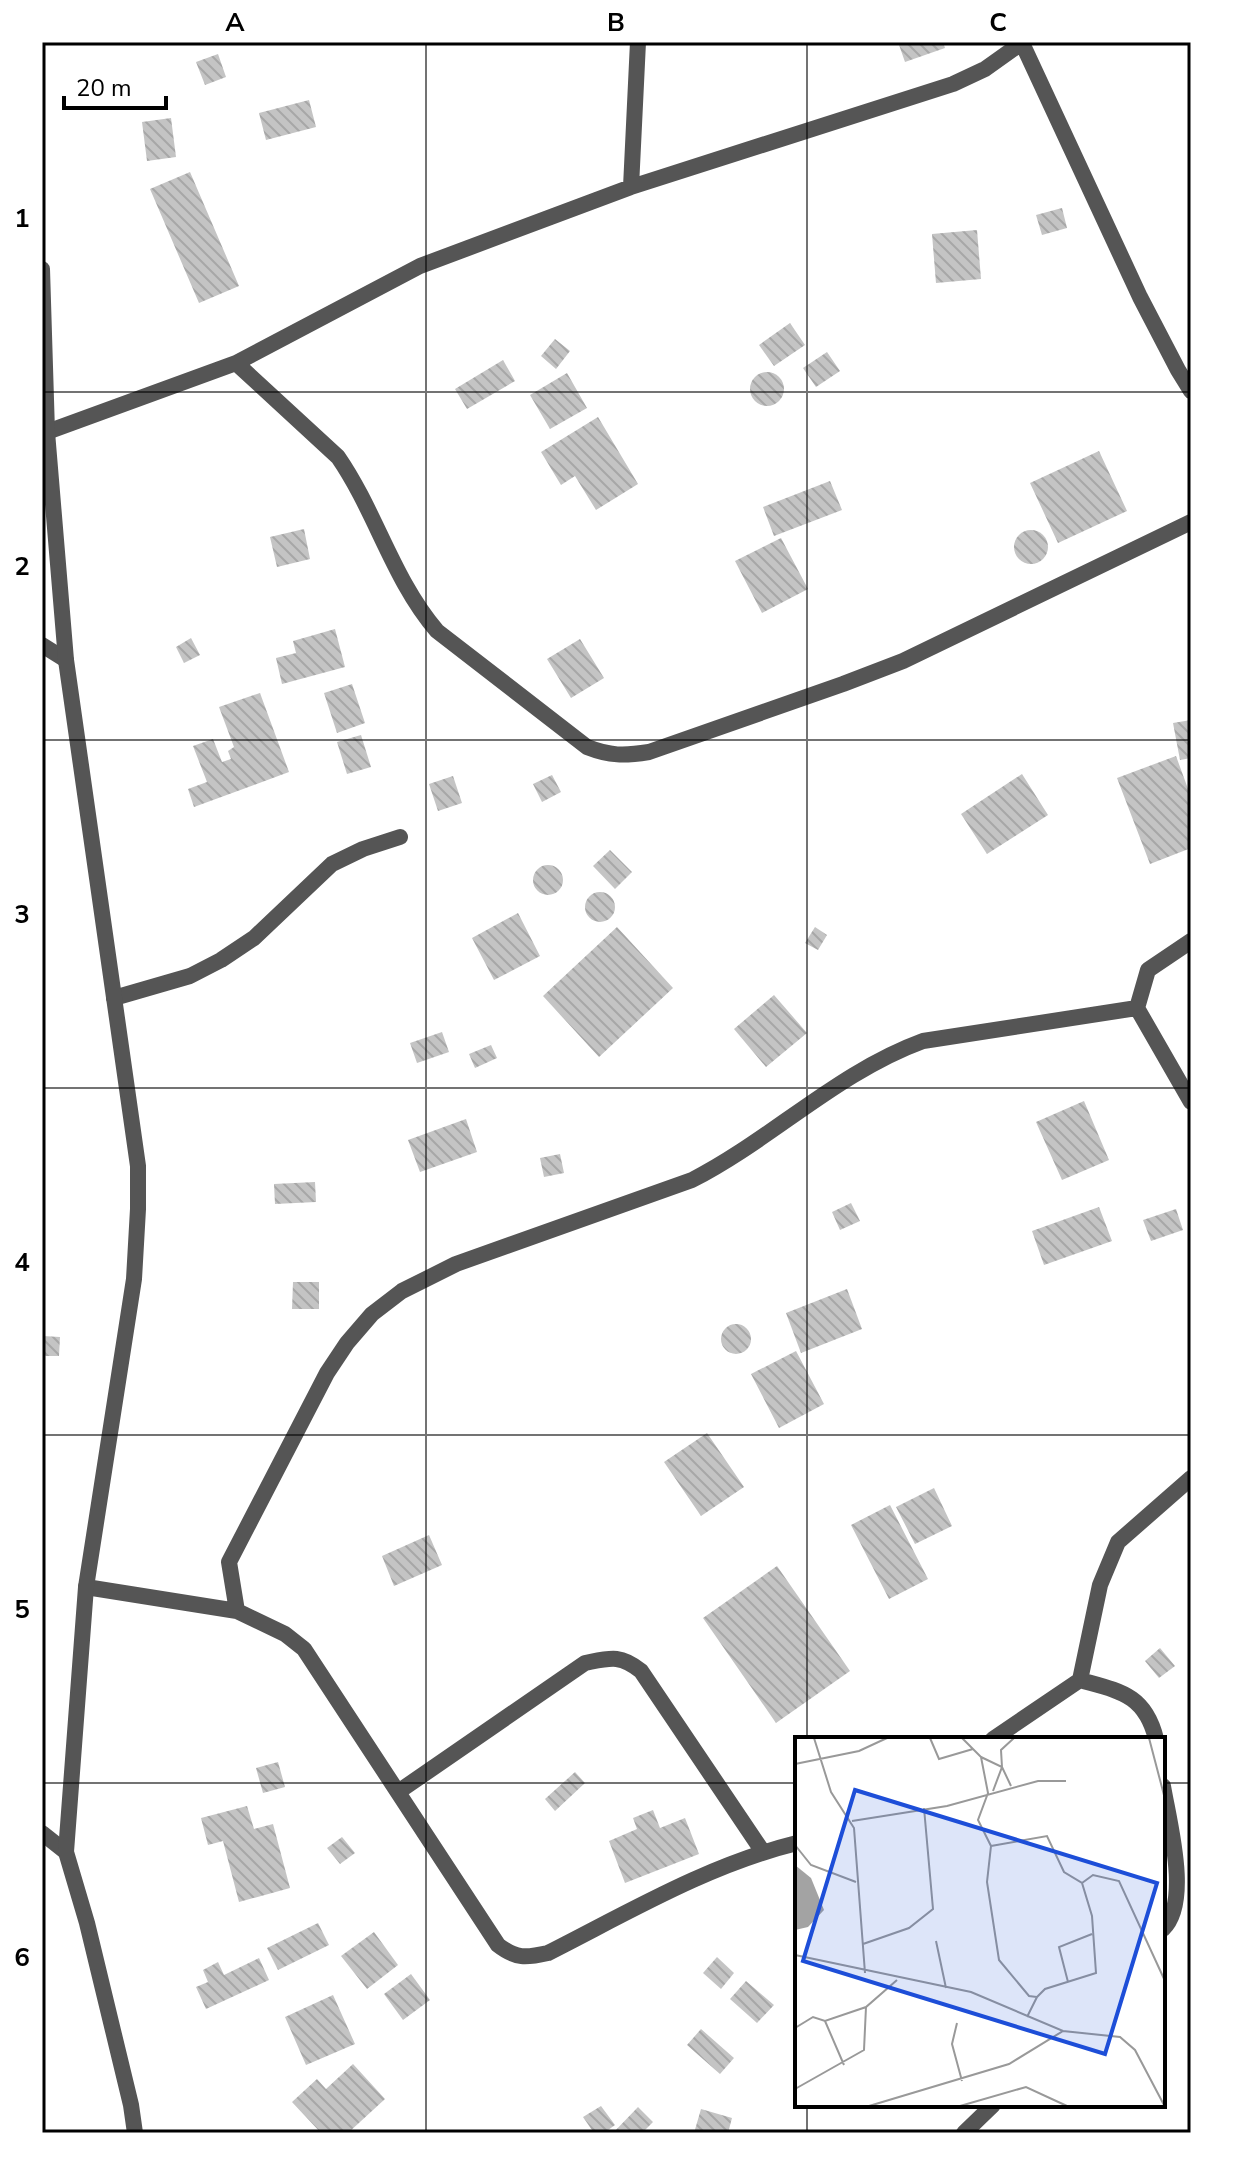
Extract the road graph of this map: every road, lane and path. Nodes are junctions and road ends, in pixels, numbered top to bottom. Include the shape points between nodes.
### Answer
1 (638, 42) edge
2 (1023, 42) edge
3 (631, 187) junction
4 (42, 269) edge
5 (236, 363) junction
6 (1191, 391) edge
7 (47, 432) junction
8 (1191, 522) edge
9 (42, 645) edge
10 (66, 660) junction
11 (400, 837) dead end
12 (1191, 941) edge
13 (114, 998) junction
14 (1137, 1008) junction
15 (1191, 1102) edge
16 (1191, 1478) edge
17 (86, 1587) junction
18 (237, 1611) junction
19 (1080, 1680) junction
20 (996, 1737) edge
21 (1155, 1737) edge
22 (398, 1792) junction
23 (1165, 1799) edge
24 (42, 1833) edge
25 (795, 1844) edge
26 (66, 1852) junction
27 (763, 1852) junction
28 (1165, 1927) edge
29 (991, 2107) edge
30 (135, 2133) edge
31 (964, 2133) edge

1 - 3 street
2 - 3 street via 953,84
2 - 6 street via 1140,297
3 - 5 street via 420,266
4 - 7 street
5 - 7 street
5 - 8 street via 338,457 407,587 437,631 587,747 606,754 649,752 891,666
7 - 10 street
9 - 10 street
10 - 13 street
11 - 13 street via 332,864 254,938 221,960 190,976
12 - 14 street via 1148,970
13 - 17 street via 138,1166 138,1209 134,1279
14 - 15 street
14 - 18 street via 923,1041 897,1051 692,1180 456,1264 402,1291 372,1314 327,1373 229,1562
16 - 19 street via 1118,1542 1100,1585
17 - 18 street
17 - 26 street
18 - 22 street via 304,1649
19 - 20 street
19 - 21 street via 1124,1692 1138,1702
22 - 27 street via 498,1945 511,1955 548,1953 710,1871
22 - 27 street via 585,1663 614,1657 641,1671
23 - 28 street via 1178,1882 1176,1904
24 - 26 street
25 - 27 street
26 - 30 street
29 - 31 street

